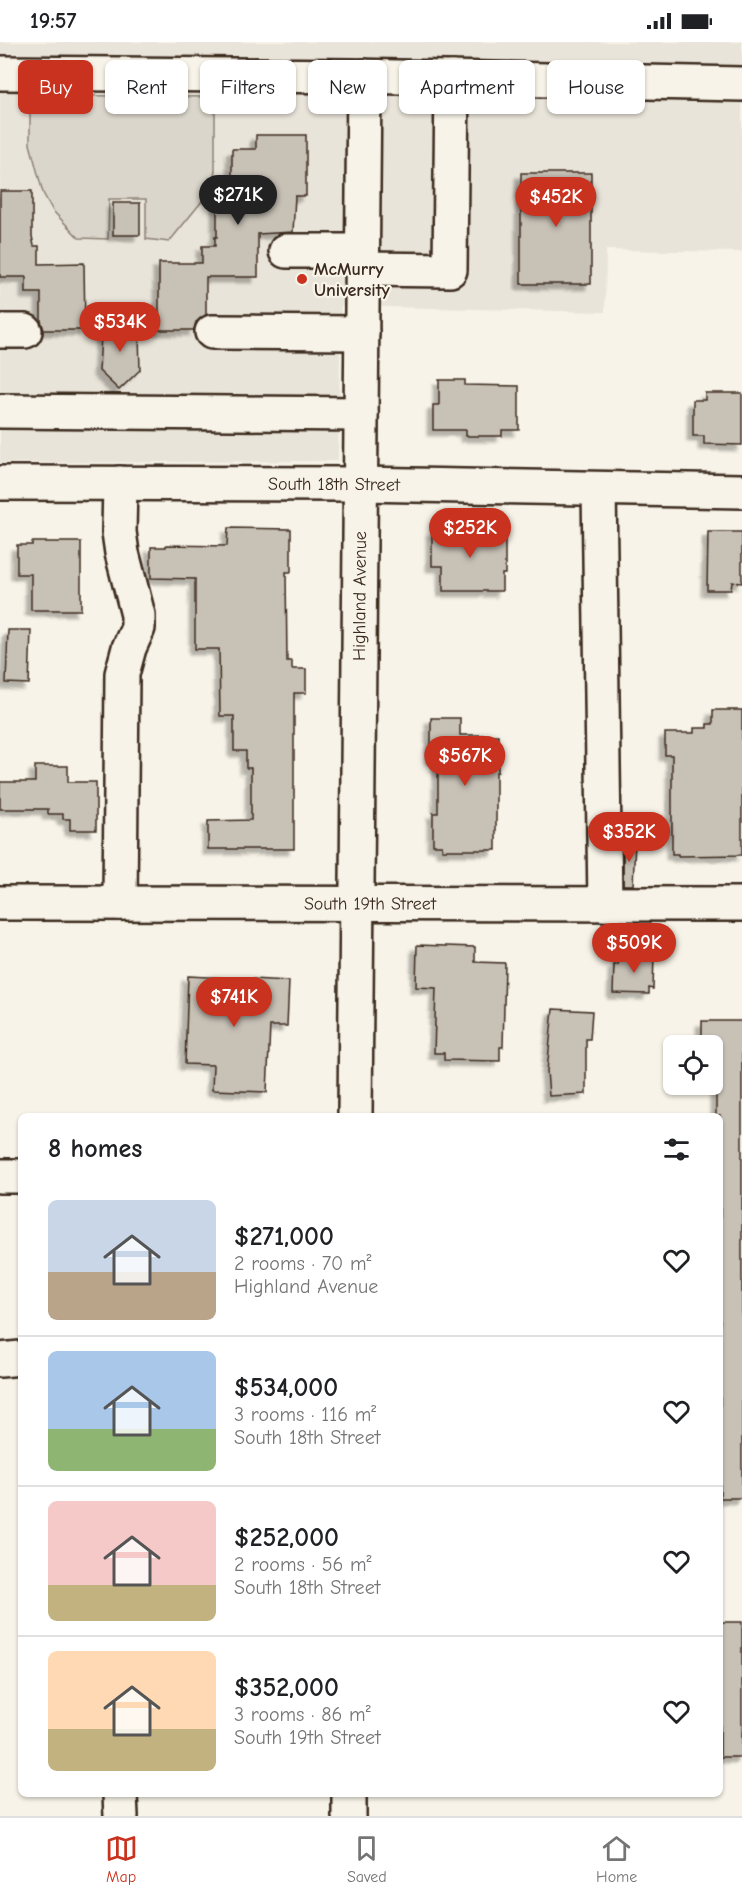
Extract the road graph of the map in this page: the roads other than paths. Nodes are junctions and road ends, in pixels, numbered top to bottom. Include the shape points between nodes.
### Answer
1 (0, 73) edge
2 (308, 76) edge
3 (535, 80) edge
4 (742, 84) edge
5 (364, 114) edge
6 (452, 114) edge
7 (286, 251) dead end
8 (362, 260) junction
9 (212, 332) dead end
10 (362, 333) junction
11 (0, 411) edge
12 (361, 414) junction
13 (0, 483) edge
14 (120, 483) junction
15 (360, 484) junction
16 (599, 489) junction
17 (742, 491) edge
18 (0, 903) edge
19 (120, 903) junction
20 (357, 903) junction
21 (604, 904) junction
22 (742, 904) edge
23 (355, 1113) edge
24 (0, 1176) edge
25 (18, 1176) edge
26 (18, 1358) edge
27 (0, 1360) edge
28 (120, 1797) edge
29 (349, 1797) edge
30 (121, 1816) edge
31 (349, 1816) edge

1 - 2 street
3 - 4 street
5 - 8 street, Highland Avenue
6 - 8 street via 450,270
7 - 8 street
8 - 10 street, Highland Avenue
9 - 10 street
10 - 12 street, Highland Avenue
11 - 12 street
12 - 15 street, Highland Avenue
13 - 14 street, South 18th Street
14 - 15 street, South 18th Street
14 - 19 street via 119,532 138,628 122,674
15 - 16 street, South 18th Street
15 - 20 street, Highland Avenue
16 - 17 street, South 18th Street
16 - 21 street
18 - 19 street, South 19th Street
19 - 20 street, South 19th Street
20 - 21 street, South 19th Street
20 - 23 street, Highland Avenue
21 - 22 street, South 19th Street
24 - 25 street
26 - 27 street
28 - 30 street
29 - 31 street

